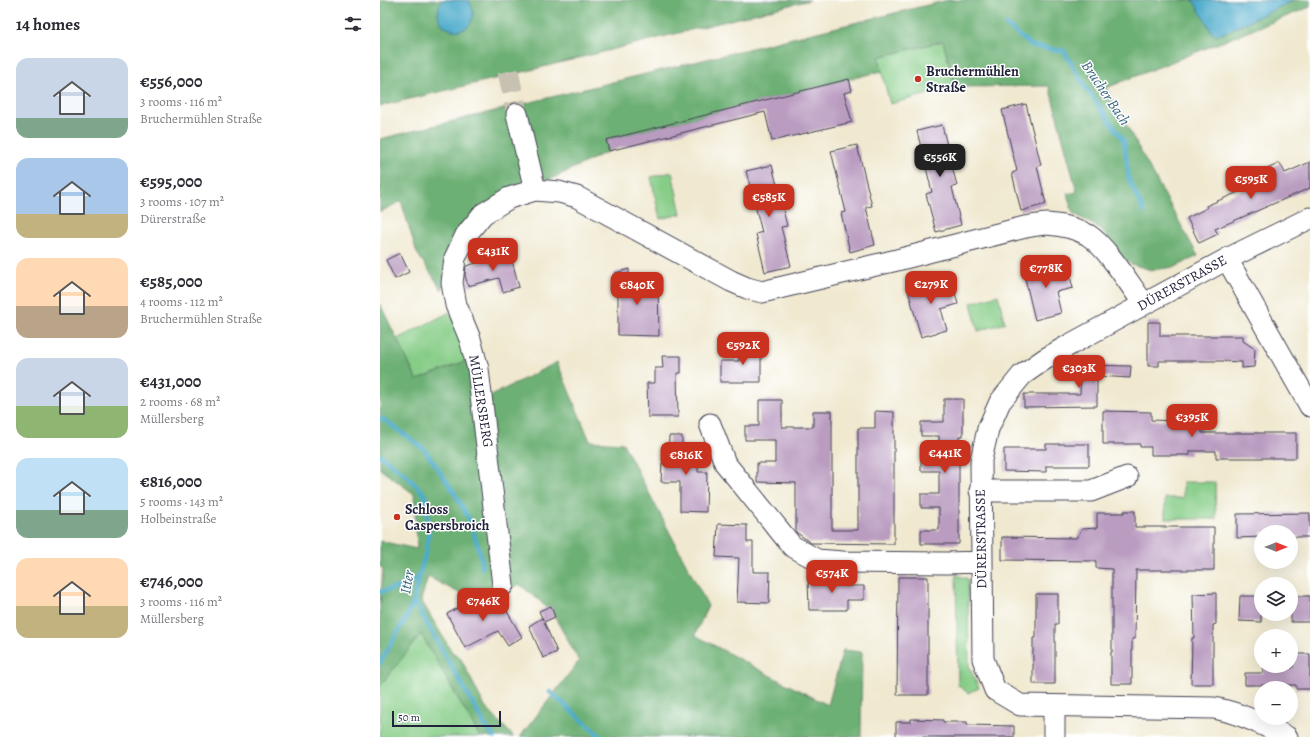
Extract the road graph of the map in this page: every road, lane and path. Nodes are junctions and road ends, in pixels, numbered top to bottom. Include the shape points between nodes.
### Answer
1 (517, 114) tunnel mouth
2 (535, 190) junction
3 (1310, 218) edge
4 (1226, 259) junction
5 (1144, 304) junction
6 (1310, 406) edge
7 (710, 424) dead end
8 (1127, 477) dead end
9 (980, 491) junction
10 (981, 562) junction
11 (503, 585) dead end
12 (1054, 706) junction
13 (1054, 737) edge
14 (1287, 737) edge

1 - 2 street
2 - 5 street via 577,197 731,281 762,292 882,264 1025,226 1060,225 1088,235 1102,247
2 - 11 street, MÜLLERSBERG via 509,198 483,214 466,235 455,258 452,283 456,306 470,339 478,369
3 - 4 street, DÜRERSTRASSE
4 - 5 street, DÜRERSTRASSE
4 - 6 street
5 - 9 street, DÜRERSTRASSE via 1045,359 1022,375 1000,402 988,429 981,460
7 - 10 street via 725,463 792,546 817,560
8 - 9 street via 1091,491
9 - 10 street, DÜRERSTRASSE
10 - 12 street, DÜRERSTRASSE via 983,659 995,690 1020,705
12 - 13 street
12 - 14 street, DÜRERSTRASSE via 1214,708 1247,717

